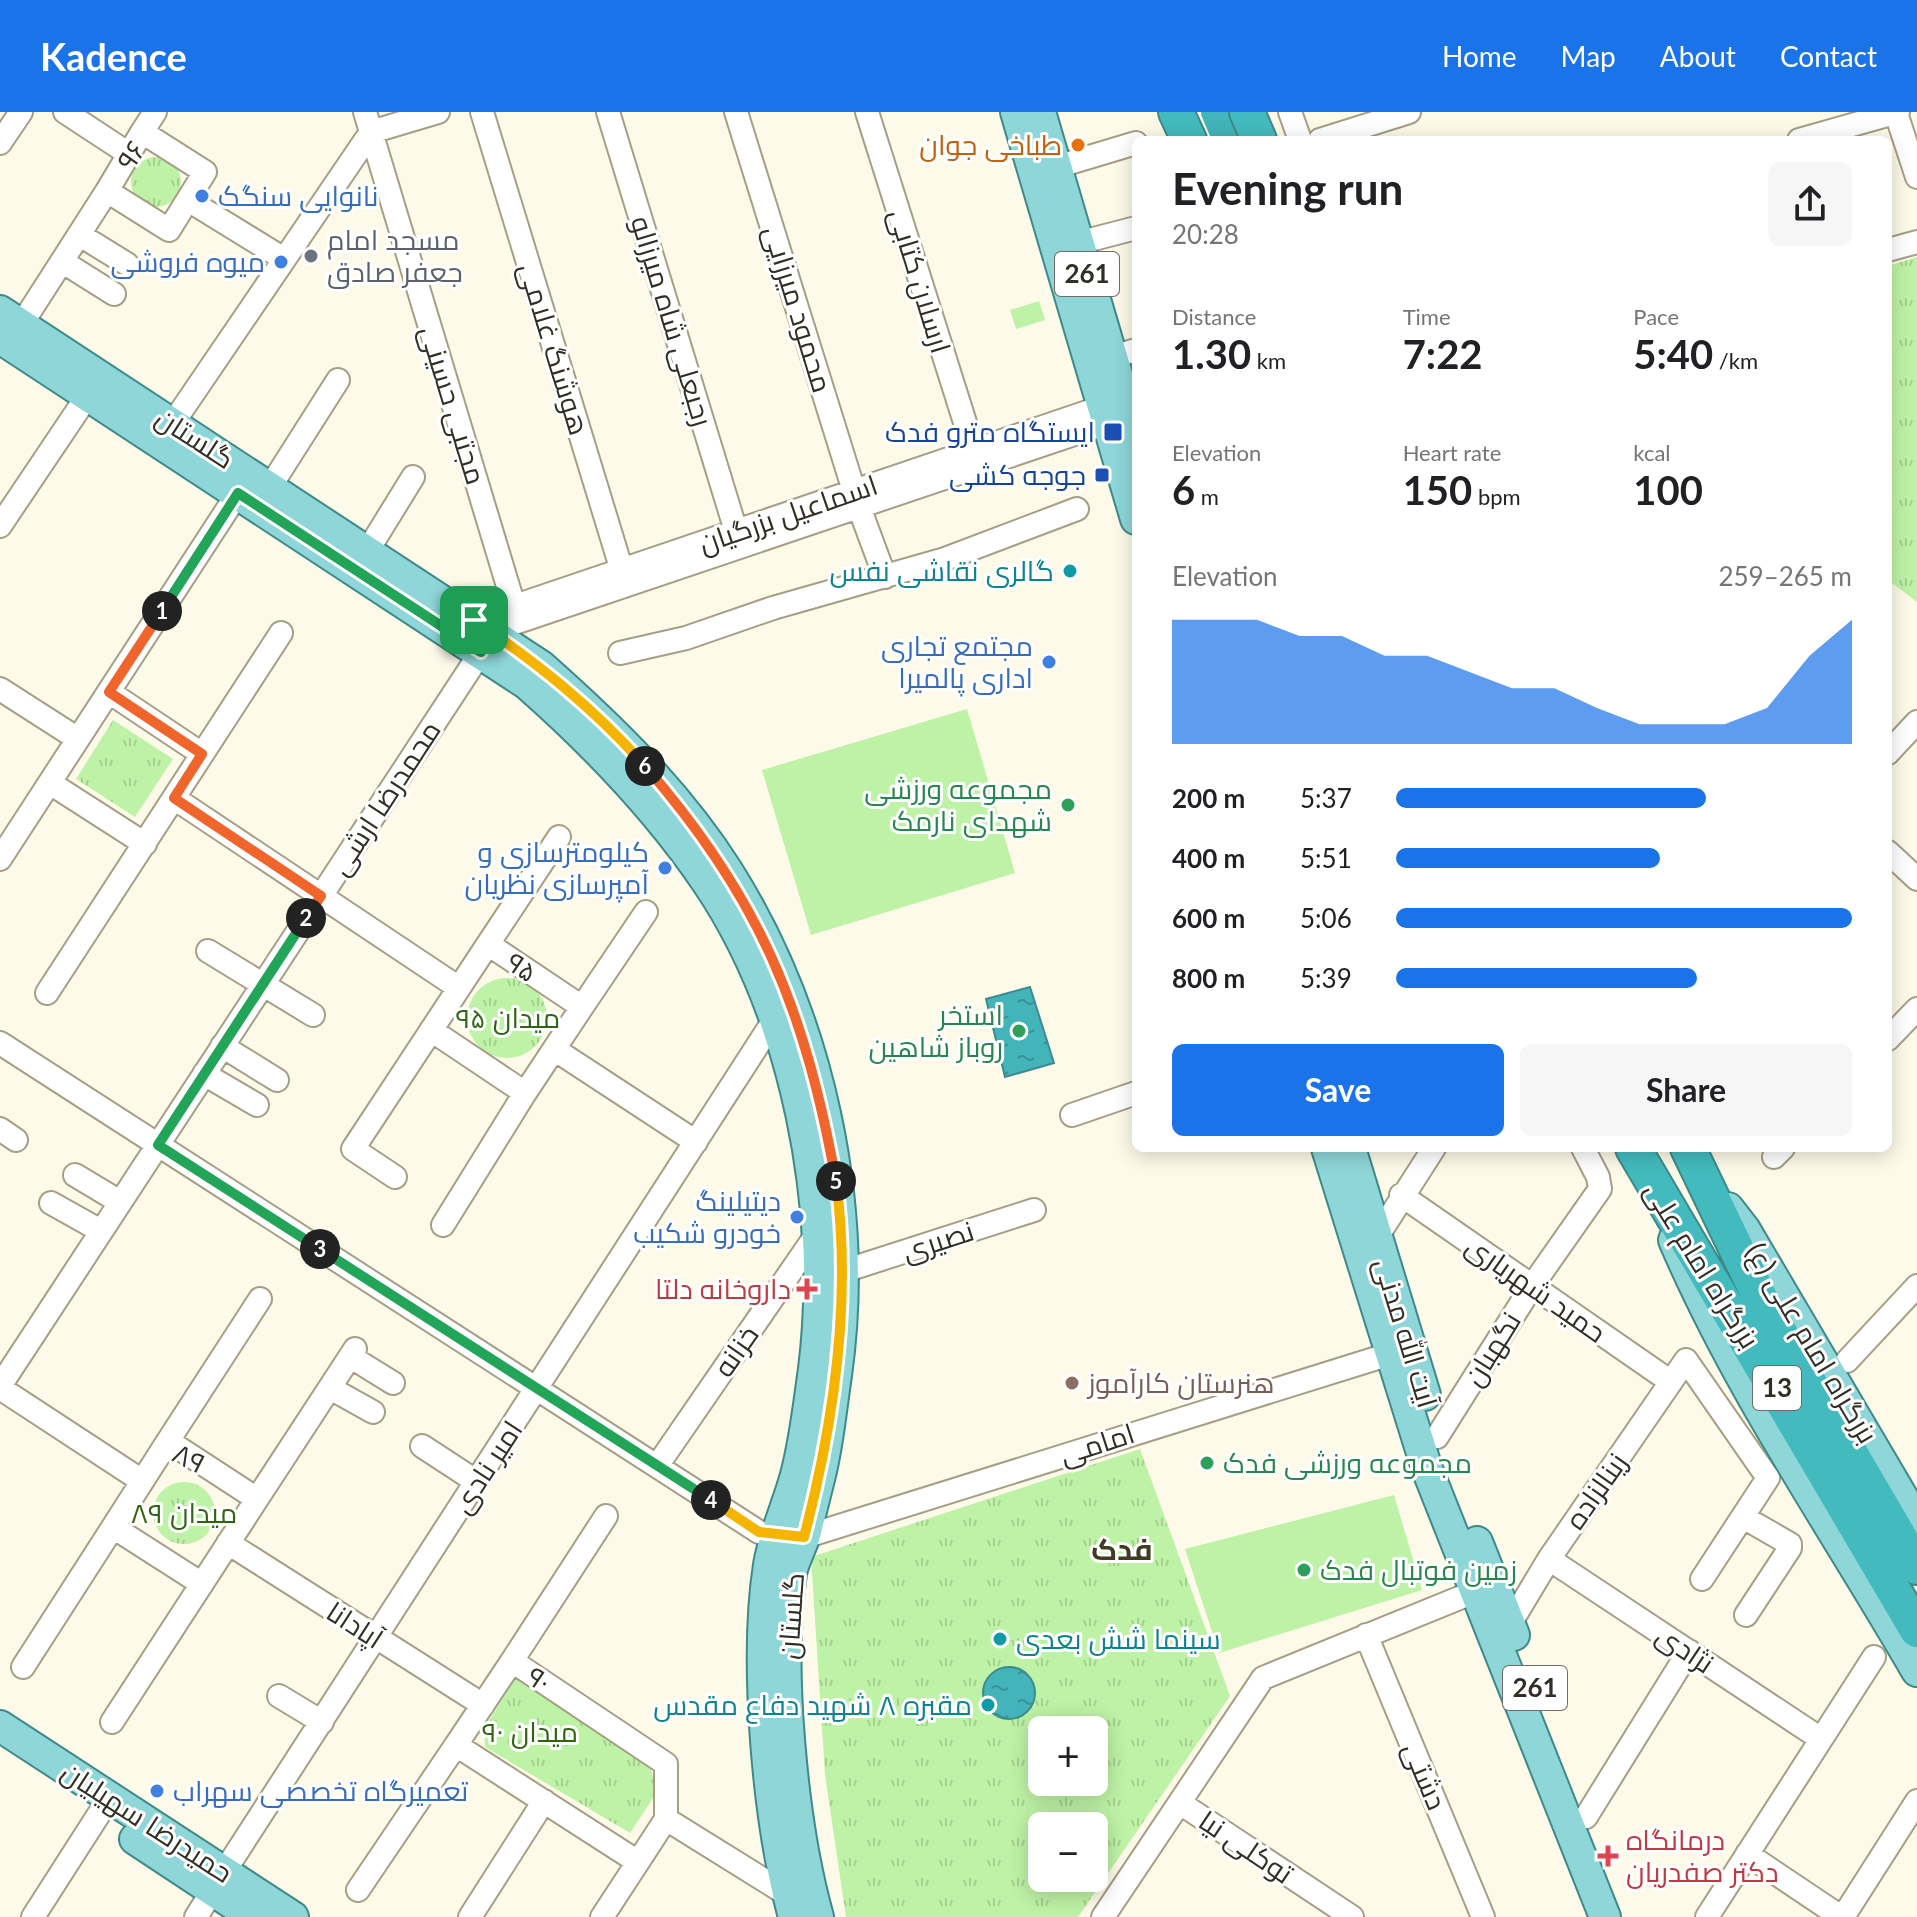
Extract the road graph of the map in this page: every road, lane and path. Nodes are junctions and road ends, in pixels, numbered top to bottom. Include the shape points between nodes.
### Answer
1 (21, 112) edge
2 (65, 112) edge
3 (155, 112) edge
4 (438, 112) edge
5 (482, 112) edge
6 (608, 112) edge
7 (736, 112) edge
8 (867, 112) edge
9 (1016, 112) edge
10 (1040, 112) edge
11 (1247, 112) edge
12 (1290, 112) edge
13 (1409, 112) edge
14 (1897, 112) edge
15 (368, 122) edge
16 (142, 132) junction
17 (1257, 136) edge
18 (1299, 136) edge
19 (1333, 136) edge
20 (1813, 136) edge
21 (1132, 141) edge
22 (0, 143) edge
23 (129, 154) junction
24 (1056, 167) junction
25 (1917, 177) edge
26 (107, 191) junction
27 (188, 200) junction
28 (1132, 229) edge
29 (80, 235) junction
30 (1917, 242) edge
31 (1067, 246) junction
32 (1892, 249) edge
33 (284, 259) junction
34 (63, 262) junction
35 (127, 264) dead end
36 (114, 294) dead end
37 (7, 325) edge
38 (1124, 353) edge
39 (338, 380) dead end
40 (88, 395) junction
41 (1124, 422) edge
42 (173, 423) junction
43 (974, 451) junction
44 (413, 477) dead end
45 (270, 487) junction
46 (1132, 487) edge
47 (238, 493) junction
48 (856, 499) junction
49 (1077, 509) dead end
50 (0, 526) edge
51 (736, 531) junction
52 (368, 550) junction
53 (885, 577) junction
54 (624, 578) junction
55 (514, 606) junction
56 (281, 633) dead end
57 (482, 634) junction
58 (620, 653) dead end
59 (0, 689) edge
60 (109, 692) junction
61 (1917, 722) edge
62 (78, 739) junction
63 (1892, 749) edge
64 (202, 754) junction
65 (50, 783) junction
66 (174, 798) junction
67 (559, 837) dead end
68 (145, 844) junction
69 (1892, 856) edge
70 (0, 859) edge
71 (1917, 879) edge
72 (321, 896) junction
73 (646, 912) dead end
74 (488, 944) junction
75 (208, 951) dead end
76 (264, 983) junction
77 (459, 988) junction
78 (47, 993) dead end
79 (582, 1007) junction
80 (1917, 1009) edge
81 (313, 1015) dead end
82 (774, 1020) junction
83 (431, 1030) junction
84 (1892, 1035) edge
85 (0, 1043) edge
86 (222, 1046) junction
87 (554, 1049) junction
88 (204, 1074) junction
89 (277, 1080) dead end
90 (525, 1093) junction
91 (1132, 1094) edge
92 (257, 1105) dead end
93 (1072, 1115) dead end
94 (696, 1142) junction
95 (158, 1145) junction
96 (1328, 1152) edge
97 (1351, 1152) edge
98 (1431, 1152) edge
99 (1585, 1152) edge
100 (1693, 1159) edge
101 (1639, 1160) edge
102 (75, 1175) dead end
103 (395, 1177) dead end
104 (1401, 1195) junction
105 (120, 1202) junction
106 (51, 1203) dead end
107 (1034, 1210) dead end
108 (443, 1225) dead end
109 (101, 1231) junction
110 (816, 1235) junction
111 (1377, 1237) junction
112 (841, 1272) junction
113 (1532, 1286) junction
114 (1917, 1286) edge
115 (260, 1299) dead end
116 (1400, 1351) junction
117 (1847, 1361) dead end
118 (1671, 1382) junction
119 (393, 1383) dead end
120 (0, 1387) edge
121 (330, 1388) junction
122 (537, 1389) junction
123 (373, 1412) dead end
124 (1437, 1437) junction
125 (168, 1441) junction
126 (422, 1446) dead end
127 (657, 1466) junction
128 (142, 1481) junction
129 (477, 1482) junction
130 (257, 1499) junction
131 (606, 1516) dead end
132 (1743, 1517) junction
133 (1917, 1522) edge
134 (113, 1527) junction
135 (790, 1537) junction
136 (228, 1543) junction
137 (1549, 1559) junction
138 (1917, 1567) edge
139 (1702, 1579) dead end
140 (202, 1584) junction
141 (1474, 1592) junction
142 (1746, 1615) dead end
143 (1510, 1624) junction
144 (1917, 1630) edge
145 (1366, 1635) junction
146 (376, 1639) junction
147 (1689, 1651) junction
148 (1874, 1657) dead end
149 (512, 1661) junction
150 (23, 1667) dead end
151 (1917, 1671) edge
152 (279, 1696) dead end
153 (483, 1705) junction
154 (112, 1722) dead end
155 (322, 1722) junction
156 (0, 1726) edge
157 (1821, 1739) junction
158 (456, 1745) junction
159 (0, 1750) edge
160 (544, 1801) junction
161 (1917, 1801) edge
162 (1180, 1803) junction
163 (104, 1806) junction
164 (1586, 1817) junction
165 (666, 1819) junction
166 (1747, 1854) junction
167 (638, 1862) junction
168 (218, 1881) junction
169 (358, 1890) dead end
170 (791, 1906) edge
171 (1327, 1910) edge
172 (33, 1917) edge
173 (196, 1917) edge
174 (253, 1917) edge
175 (293, 1917) edge
176 (470, 1917) edge
177 (602, 1917) edge
178 (818, 1917) edge
179 (1103, 1917) edge
180 (1352, 1917) edge
181 (1483, 1917) edge
182 (1605, 1917) edge
183 (1626, 1917) edge
184 (1707, 1917) edge
185 (1842, 1917) edge

1 - 22 street
2 - 23 street
3 - 16 street
4 - 15 street
5 - 54 street, هوشنگ غلامی
6 - 51 street, رجبعلی شاه میرزالو
7 - 48 street, محمود میرزایی
8 - 43 street, ارسلان کتابی
9 - 31 main road, 261
10 - 24 main road, 261
11 - 17 highway
12 - 18 street
13 - 19 street
14 - 20 street
14 - 25 street
15 - 33 street
15 - 55 street, مجتبی حسینی
16 - 23 street, ۹۶
16 - 27 street, ۹۶ via 205,172
21 - 24 street
23 - 26 street, ۹۶
24 - 31 main road, 261
26 - 27 street, ۹۶ via 169,230
26 - 29 street
27 - 33 street
28 - 31 street
29 - 34 street
29 - 35 street
30 - 32 street
31 - 38 main road, 261
31 - 41 main road, 261
33 - 42 street
34 - 36 street
34 - 37 street
37 - 40 main road, گلستان
37 - 42 main road, گلستان
38 - 41 main road, 261
39 - 45 street
40 - 47 main road, گلستان
40 - 50 street
41 - 43 street, اسماعیل بزرگیان
41 - 46 main road, 261
41 - 48 street, اسماعیل بزرگیان
42 - 45 main road, گلستان
43 - 48 street, اسماعیل بزرگیان
44 - 52 street
45 - 52 main road, گلستان
47 - 57 main road, گلستان
47 - 60 street
48 - 51 street, اسماعیل بزرگیان
48 - 53 street, محمود میرزایی
48 - 54 street, اسماعیل بزرگیان
49 - 53 street
51 - 54 street, اسماعیل بزرگیان
52 - 57 main road, گلستان
53 - 58 street
54 - 55 street, اسماعیل بزرگیان
54 - 57 street, اسماعیل بزرگیان
55 - 57 street, اسماعیل بزرگیان
56 - 64 street
57 - 72 street, محمدرضا ارشی
57 - 82 main road, گلستان via 527,684 599,748 656,814 708,884 745,950
57 - 112 main road, گلستان via 541,666 615,732 727,871 796,1012 821,1097 837,1185
59 - 62 street
60 - 62 street
60 - 64 street
61 - 63 street
62 - 65 street
64 - 66 street
65 - 68 street
65 - 70 street
66 - 68 street
66 - 72 street
67 - 74 street
68 - 78 street
69 - 71 street
72 - 76 street, محمدرضا ارشی
72 - 77 street
73 - 79 street
74 - 77 street, ۹۵
74 - 79 street, ۹۵
75 - 76 street
76 - 81 street
76 - 86 street, محمدرضا ارشی
77 - 83 street, ۹۵
79 - 87 street
80 - 84 street
82 - 94 street, امیر نادی
82 - 110 main road, گلستان via 799,1103 814,1187
83 - 90 street
83 - 103 street, ۹۵ via 353,1149
85 - 95 street
86 - 88 street, محمدرضا ارشی
86 - 89 street
87 - 90 street
87 - 94 street
88 - 92 street
88 - 95 street, محمدرضا ارشی
90 - 108 street
91 - 93 street
94 - 122 street, امیر نادی
95 - 105 street, محمدرضا ارشی
95 - 122 street
96 - 116 main road, 261
97 - 111 main road, آیت الله مدنی / 261
98 - 104 street
99 - 113 street, نگهبان via 1600,1189
100 - 133 main road, بزرگراه امام علی (ع) via 1745,1230
100 - 138 highway, بزرگراه امام علی / 13 via 1761,1300
101 - 144 highway, بزرگراه امام علی / 13
101 - 151 main road via 1695,1289
102 - 105 street
104 - 111 street
104 - 113 street, حمید شهریاری
105 - 109 street, محمدرضا ارشی
106 - 109 street
107 - 112 street, نصیری
109 - 120 street, محمدرضا ارشی
110 - 127 street, خزانه
110 - 135 main road, گلستان via 814,1367
111 - 116 main road, آیت الله مدنی / 261
112 - 135 main road, گلستان via 837,1369 821,1471
113 - 118 street, حمید شهریاری
113 - 124 street, نگهبان
114 - 117 street
115 - 125 street
116 - 124 main road, آیت الله مدنی / 261
116 - 135 street, امامی
116 - 141 main road, آیت الله مدنی / 261 via 1427,1469
118 - 132 street, زینالزاده via 1686,1360 1768,1478
118 - 137 street, زینالزاده
119 - 121 street via 353,1353
120 - 128 street
121 - 123 street
121 - 130 street
122 - 127 street
122 - 129 street, امیر نادی
124 - 143 main road, آیت الله مدنی / 261
125 - 128 street, ۸۹
125 - 130 street, ۸۹
126 - 129 street
127 - 135 street via 759,1532
128 - 134 street, ۸۹
129 - 146 street, امیر نادی
130 - 136 street
131 - 149 street
132 - 139 street
132 - 142 street via 1790,1544
134 - 140 street
134 - 150 street, ۸۹
135 - 170 main road, گلستان via 764,1616 764,1669 770,1763
135 - 178 main road, گلستان via 786,1617 792,1761
136 - 140 street
136 - 146 street, آپادانا
137 - 143 street, زینالزاده
137 - 147 street, نژادی
140 - 154 street
141 - 145 street
141 - 182 main road, آیت الله مدنی / 261
143 - 164 main road, آیت الله مدنی / 261
145 - 162 street via 1263,1678
145 - 181 street, دشتی
146 - 153 street, آپادانا
146 - 155 street, امیر نادی
147 - 157 street, نژادی
147 - 164 street
148 - 157 street
149 - 153 street, ۹۰
149 - 165 street, ۹۰ via 666,1764
152 - 155 street
153 - 158 street, ۹۰
155 - 168 street, امیر نادی
156 - 163 main road, حمیدرضا سهیلیان
157 - 166 street
158 - 160 street
158 - 169 street, ۹۰
159 - 163 main road, حمیدرضا سهیلیان
160 - 167 street
160 - 176 street
161 - 185 street
162 - 171 street, توکلی نیا
162 - 179 street
163 - 168 main road, حمیدرضا سهیلیان
163 - 172 street
164 - 183 main road, آیت الله مدنی / 261
165 - 167 street
165 - 170 street
166 - 184 street
166 - 185 street
167 - 177 street
168 - 173 street, امیر نادی
168 - 174 main road, حمیدرضا سهیلیان
168 - 175 main road, حمیدرضا سهیلیان
171 - 180 street, توکلی نیا

